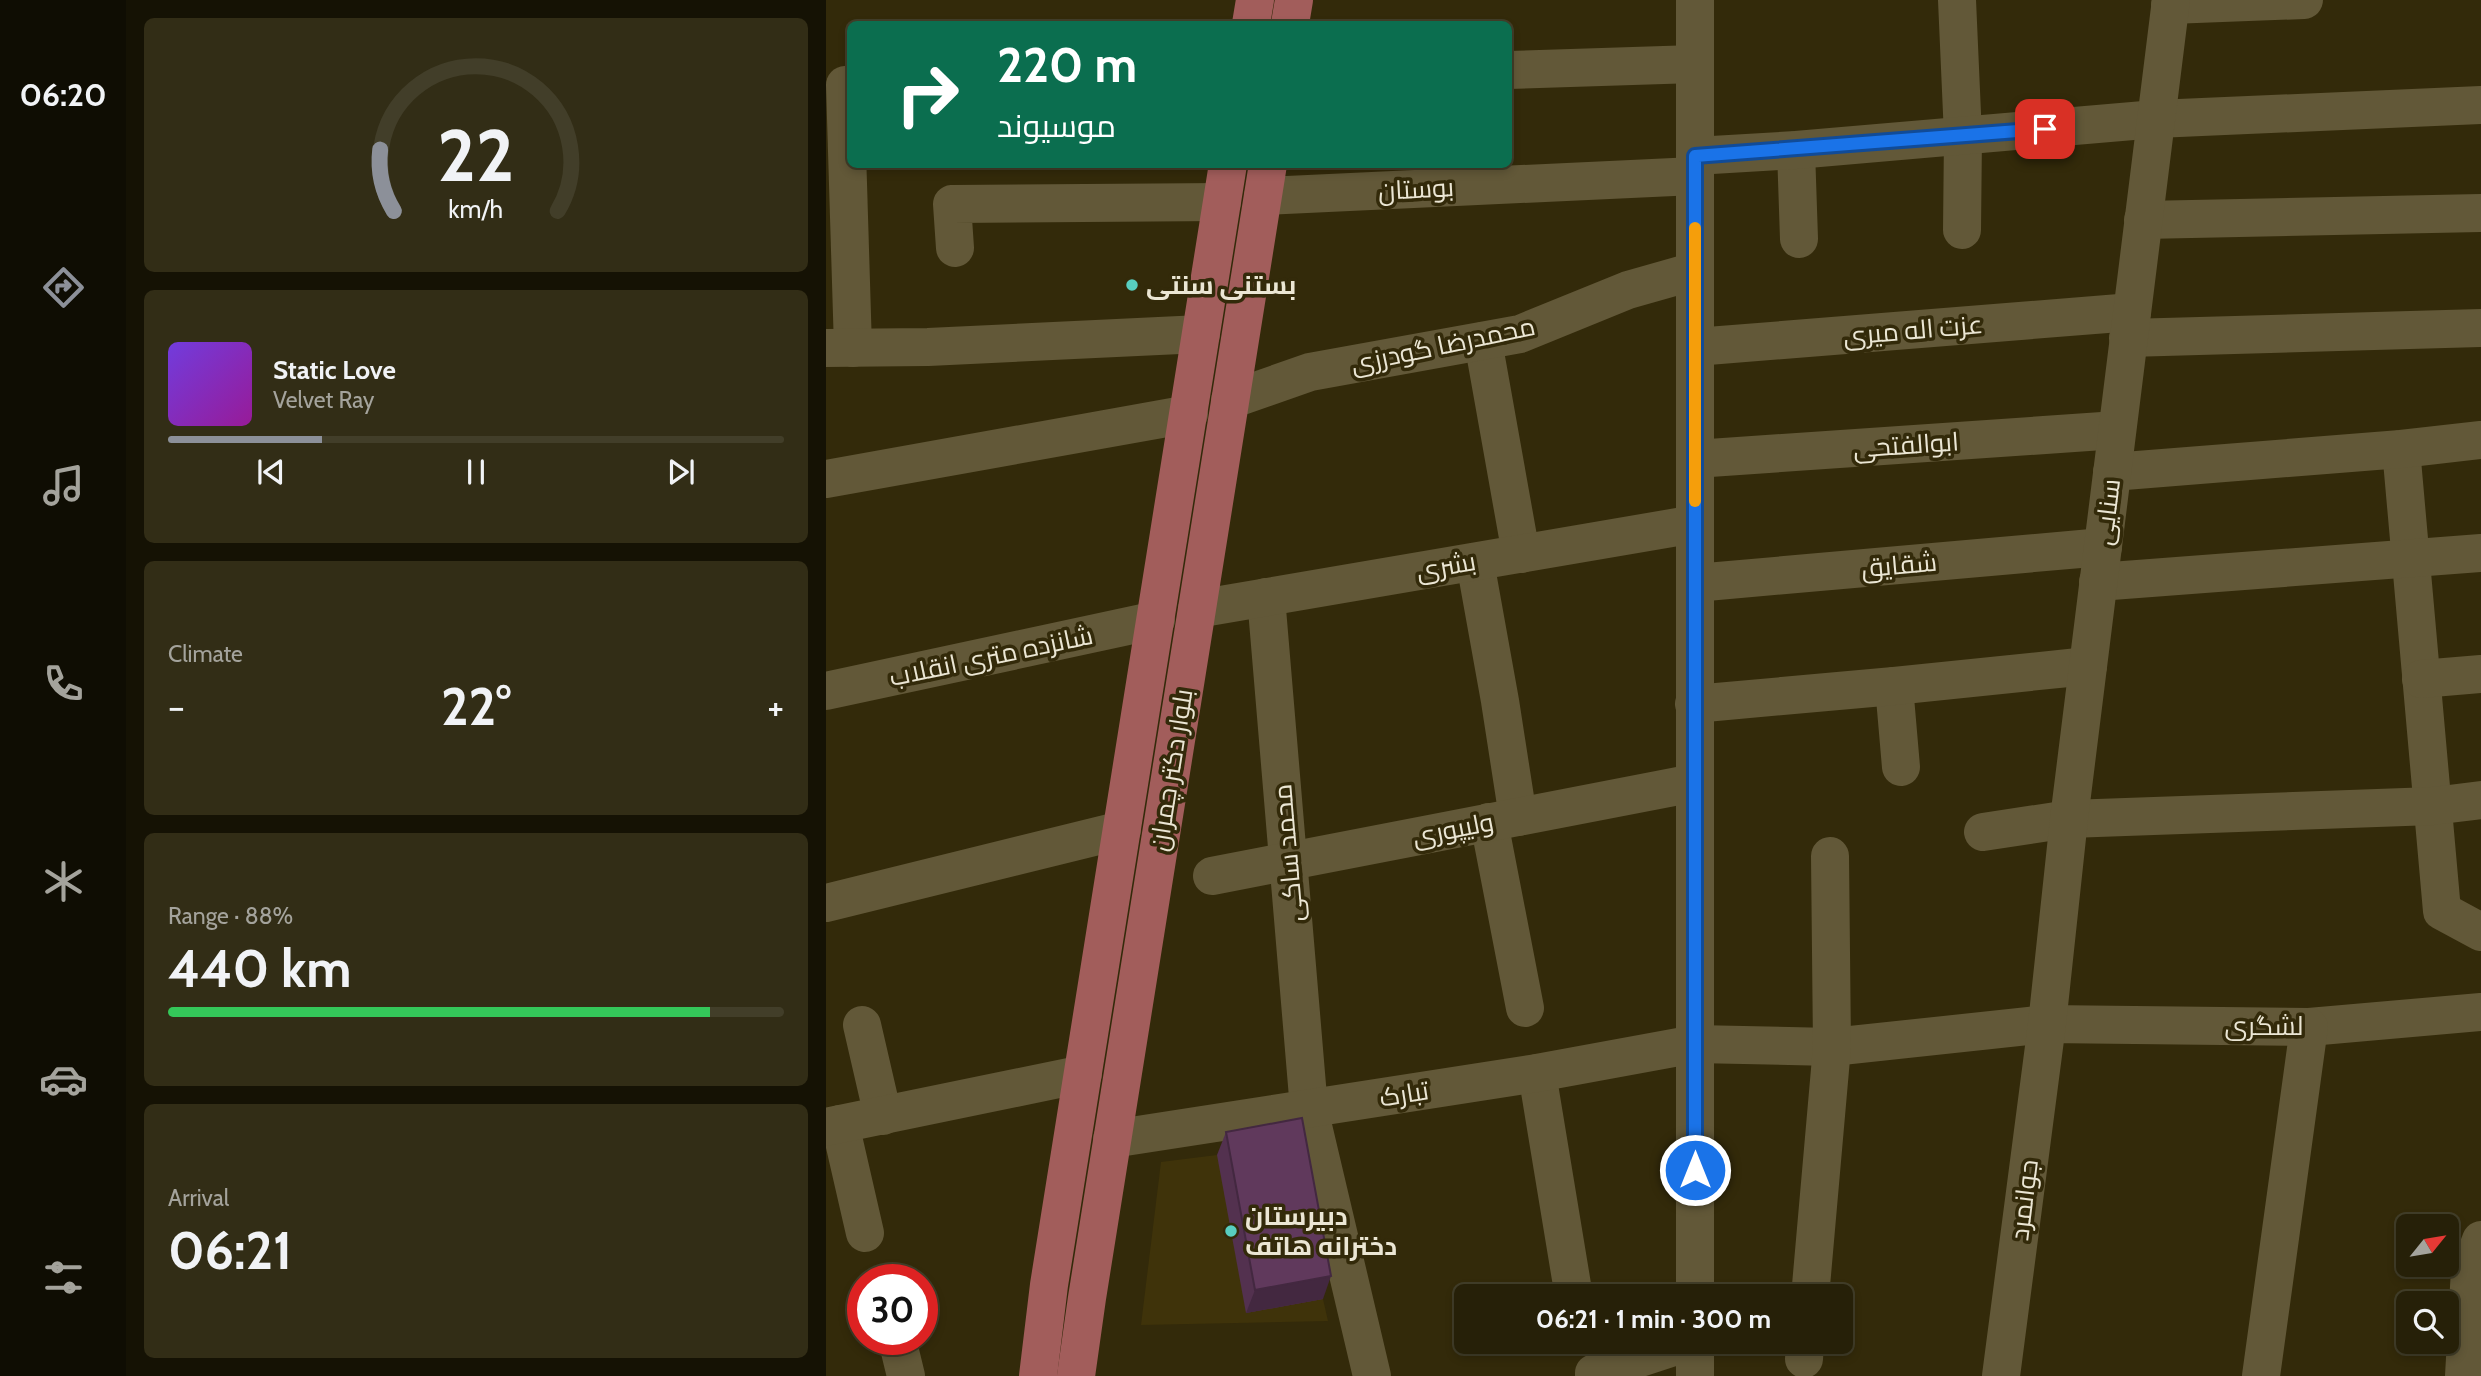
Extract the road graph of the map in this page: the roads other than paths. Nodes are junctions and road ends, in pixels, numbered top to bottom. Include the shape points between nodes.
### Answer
1 (1255, 0) edge
2 (1294, 0) edge
3 (1695, 0) edge
4 (1957, 0) edge
5 (2304, 0) edge
6 (2171, 2) edge
7 (1252, 21) edge
8 (1290, 21) edge
9 (1695, 64) junction
10 (1512, 70) edge
11 (841, 85) edge
12 (2481, 105) edge
13 (2156, 119) junction
14 (1963, 136) junction
15 (1796, 150) junction
16 (1695, 166) junction
17 (1227, 168) edge
18 (1265, 180) edge
19 (1222, 202) junction
20 (2481, 213) edge
21 (2143, 220) junction
22 (1962, 230) dead end
23 (1799, 239) dead end
24 (955, 248) dead end
25 (1695, 271) junction
26 (2130, 325) junction
27 (2481, 328) edge
28 (1201, 334) junction
29 (1483, 341) junction
30 (1695, 347) junction
31 (840, 348) edge
32 (1230, 400) junction
33 (1189, 414) junction
34 (2117, 430) junction
35 (2481, 440) edge
36 (2401, 449) junction
37 (1695, 459) junction
38 (2112, 472) junction
39 (826, 479) edge
40 (1695, 524) junction
41 (2481, 553) edge
42 (1521, 554) junction
43 (2410, 559) junction
44 (1475, 562) junction
45 (2100, 564) junction
46 (1695, 583) junction
47 (1266, 597) junction
48 (1197, 609) junction
49 (1156, 620) junction
50 (2088, 666) junction
51 (2481, 674) edge
52 (2421, 679) junction
53 (1894, 686) junction
54 (826, 691) edge
55 (1695, 704) junction
56 (1901, 767) dead end
57 (1695, 783) junction
58 (2481, 800) edge
59 (2433, 806) junction
60 (2069, 819) junction
61 (1503, 820) junction
62 (1122, 830) junction
63 (1983, 832) dead end
64 (1830, 856) dead end
65 (1289, 861) junction
66 (1213, 876) dead end
67 (826, 903) edge
68 (2481, 932) edge
69 (1525, 1008) dead end
70 (2481, 1012) edge
71 (862, 1024) dead end
72 (2047, 1024) junction
73 (2309, 1027) junction
74 (1695, 1044) junction
75 (1832, 1047) junction
76 (1537, 1073) junction
77 (1083, 1074) junction
78 (1309, 1108) junction
79 (883, 1116) junction
80 (833, 1126) edge
81 (1112, 1139) junction
82 (865, 1233) dead end
83 (2481, 1240) edge
84 (1572, 1284) edge
85 (1695, 1284) edge
86 (1811, 1284) edge
87 (1652, 1354) edge
88 (1695, 1354) edge
89 (901, 1355) edge
90 (906, 1376) edge
91 (1038, 1376) edge
92 (1076, 1376) edge
93 (1372, 1376) edge
94 (1594, 1376) edge
95 (1695, 1376) edge
96 (2001, 1376) edge
97 (2261, 1376) edge
98 (2464, 1376) edge

1 - 7 main road
2 - 8 main road
3 - 9 street
4 - 14 street
5 - 6 street
6 - 13 street, سنایی
9 - 10 street
9 - 16 street
11 - 31 street
12 - 13 street, بوستان
13 - 14 street, بوستان
13 - 21 street, سنایی
14 - 15 street, بوستان
14 - 22 street
15 - 16 street, بوستان
15 - 23 street
16 - 18 street, بوستان
16 - 25 street
17 - 19 main road, بلوار دکتر چمران
18 - 32 main road, بلوار دکتر چمران
19 - 24 street via 952,204
19 - 28 main road, بلوار دکتر چمران
20 - 21 street
21 - 26 street, سنایی
25 - 29 street, محمدرضا گودرزی via 1628,290 1520,334
25 - 30 street
26 - 27 street, عزت اله میری
26 - 30 street, عزت اله میری
26 - 34 street, سنایی
28 - 31 street
28 - 33 main road, بلوار دکتر چمران
29 - 32 street, محمدرضا گودرزی via 1310,372
29 - 42 street
30 - 37 street
32 - 48 main road, بلوار دکتر چمران
33 - 39 street
33 - 49 main road, بلوار دکتر چمران
34 - 37 street, ابوالفتحی
34 - 38 street, سنایی
35 - 36 street
36 - 38 street
36 - 43 street
37 - 40 street
38 - 45 street, سنایی
40 - 42 street, بشری
40 - 46 street
41 - 43 street, شقایق
42 - 44 street, بشری
43 - 45 street, شقایق
43 - 52 street
44 - 47 street, بشری
44 - 61 street via 1500,701
45 - 46 street, شقایق
45 - 50 street, سنایی
46 - 55 street
47 - 48 street, بشری
47 - 65 street, محمد ساکی
48 - 81 main road, بلوار دکتر چمران
49 - 54 street, شانزده متری انقلاب
49 - 62 main road, بلوار دکتر چمران
50 - 53 street
50 - 60 street, سنایی
51 - 52 street
52 - 59 street
53 - 55 street
53 - 56 street
55 - 57 street
57 - 61 street, ولیپوری
57 - 74 street
58 - 59 street
59 - 60 street
59 - 68 street via 2442,911
60 - 63 street
60 - 72 street, سنایی
61 - 65 street, ولیپوری
61 - 69 street
62 - 67 street
62 - 77 main road, بلوار دکتر چمران
64 - 75 street
65 - 66 street, ولیپوری
65 - 78 street, محمد ساکی
70 - 73 street, لشگری
71 - 79 street
72 - 73 street, لشگری
72 - 75 street, لشگری
72 - 96 street, جوانمرد
73 - 97 street
74 - 75 street, تبارک
74 - 76 street, تبارک
74 - 85 street
75 - 86 street
76 - 78 street, تبارک
76 - 84 street
77 - 79 street
77 - 91 main road, بلوار دکتر چمران
78 - 81 street, تبارک
78 - 93 street, محمد ساکی
79 - 80 street
80 - 82 street
81 - 92 main road, بلوار دکتر چمران
83 - 98 street via 2470,1269
87 - 94 street
88 - 95 street
89 - 90 street

